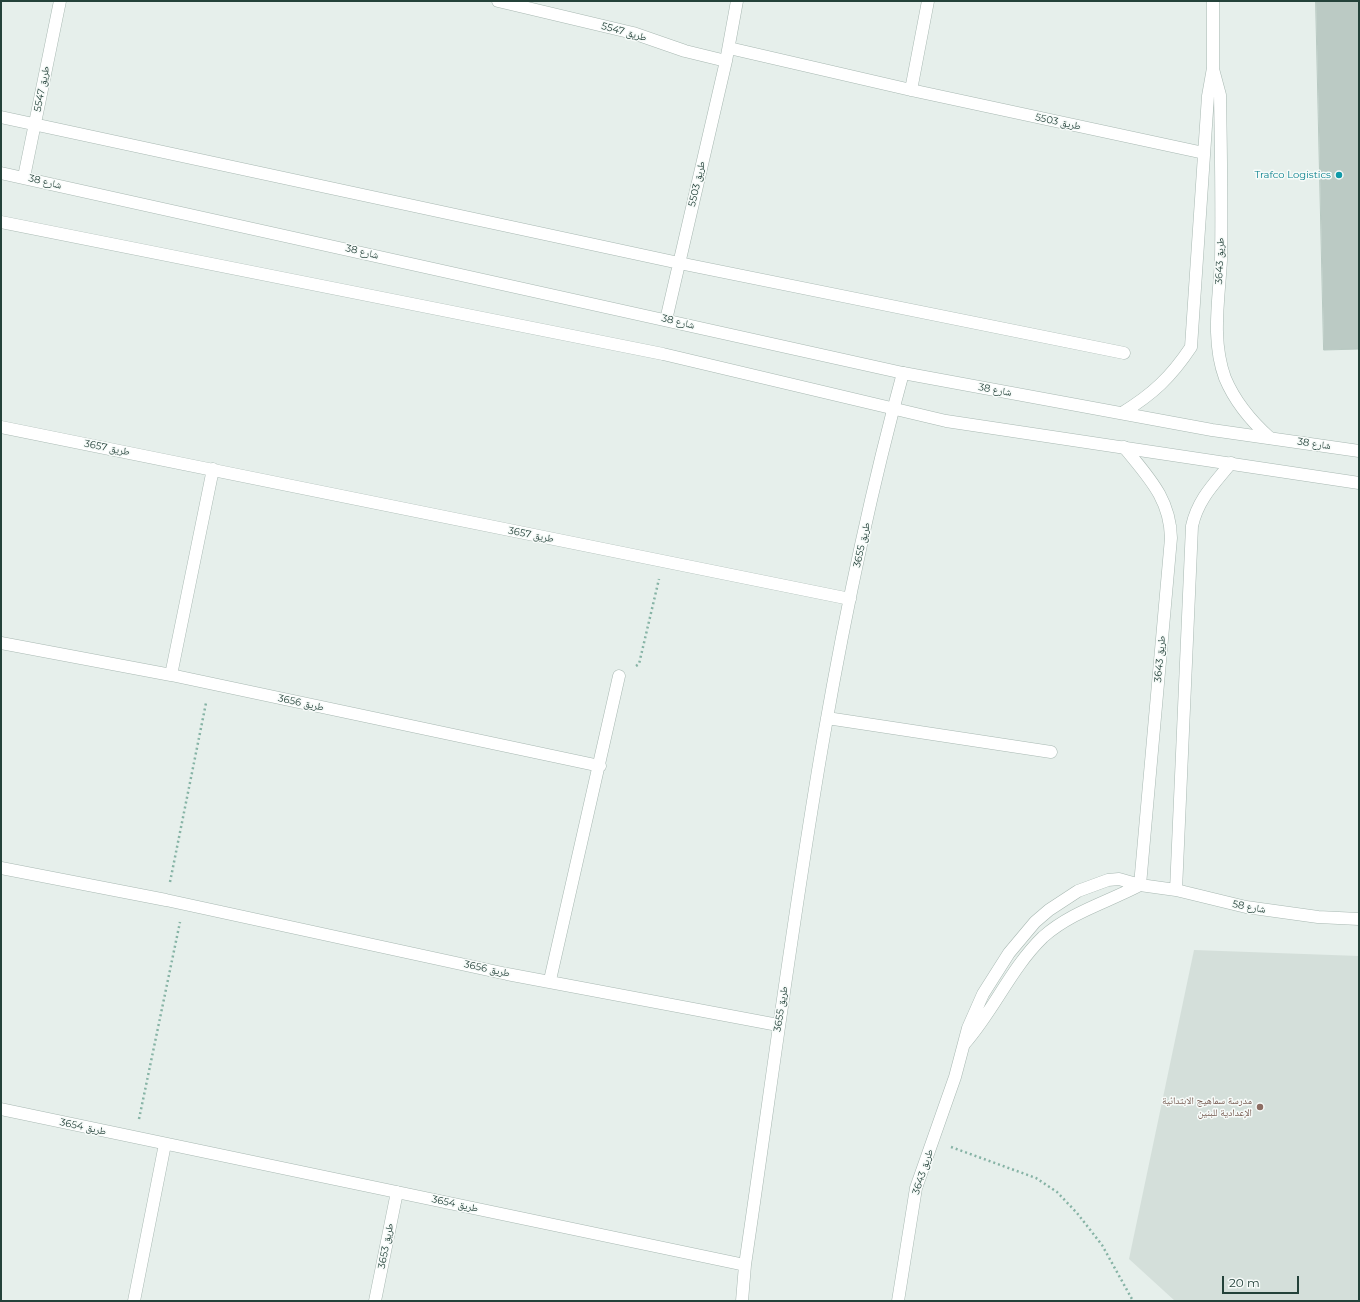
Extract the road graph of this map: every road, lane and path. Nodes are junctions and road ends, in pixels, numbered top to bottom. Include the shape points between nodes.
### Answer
1 (60, 1) edge
2 (498, 1) edge
3 (738, 1) edge
4 (928, 1) edge
5 (1213, 1) edge
6 (522, 3) edge
7 (729, 48) junction
8 (726, 61) junction
9 (1213, 68) junction
10 (911, 90) junction
11 (1, 117) edge
12 (36, 124) junction
13 (1204, 153) junction
14 (1, 173) edge
15 (24, 177) junction
16 (1, 222) edge
17 (679, 263) junction
18 (666, 320) junction
19 (1124, 353) dead end
20 (903, 373) junction
21 (893, 409) junction
22 (1122, 413) junction
23 (1, 427) edge
24 (1270, 438) junction
25 (1124, 447) junction
26 (1359, 450) edge
27 (1231, 463) junction
28 (213, 469) junction
29 (1359, 483) edge
30 (664, 561) junction
31 (850, 599) junction
32 (1, 643) edge
33 (171, 675) junction
34 (619, 676) joint
35 (210, 683) junction
36 (827, 718) junction
37 (1051, 752) dead end
38 (600, 766) junction
39 (1, 868) edge
40 (1140, 885) junction
41 (1176, 890) junction
42 (166, 900) junction
43 (184, 904) junction
44 (1359, 919) edge
45 (550, 980) junction
46 (778, 1025) junction
47 (963, 1046) junction
48 (1, 1110) edge
49 (135, 1137) junction
50 (933, 1140) junction
51 (165, 1144) junction
52 (397, 1192) junction
53 (745, 1265) junction
54 (134, 1301) edge
55 (375, 1301) edge
56 (742, 1301) edge
57 (898, 1301) edge
58 (1133, 1301) edge

1 - 12 street, طريق 5547
2 - 6 street, طريق 5547
3 - 7 street, طريق 5503
4 - 10 street
5 - 9 street, طريق 3643
6 - 8 street, طريق 5547
7 - 8 street, طريق 5503
7 - 10 street, طريق 5503
8 - 17 street, طريق 5503
9 - 13 street, طريق 3643 via 1208,96
9 - 24 street, طريق 3643 via 1220,95 1220,260 1216,337 1219,358 1225,378 1238,402 1249,418
10 - 13 street, طريق 5503
11 - 12 street
12 - 15 street, طريق 5547
12 - 17 street
13 - 22 street, طريق 3643 via 1191,346 1162,385
14 - 15 street, شارع 38
15 - 18 street, شارع 38
16 - 21 street via 663,354
17 - 18 street, طريق 5503
17 - 19 street
18 - 20 street, شارع 38
20 - 21 street, طريق 3655
20 - 22 street, شارع 38
21 - 25 street via 946,421
21 - 31 street, طريق 3655
22 - 24 street, شارع 38
23 - 28 street, طريق 3657
24 - 26 street, شارع 38
25 - 27 street
25 - 40 street, طريق 3643 via 1158,489 1171,525
27 - 29 street
27 - 41 street via 1197,506 1192,526
28 - 30 street, طريق 3657
28 - 33 street
30 - 31 street, طريق 3657
30 - 34 path via 639,664
31 - 36 street, طريق 3655
32 - 33 street, طريق 3656
33 - 35 street, طريق 3656
34 - 38 street
35 - 38 street, طريق 3656
35 - 42 path
36 - 37 street
36 - 46 street, طريق 3655
38 - 45 street
39 - 42 street, طريق 3656
40 - 41 street, شارع 58
40 - 47 street, طريق 3643 via 1074,915 1044,937 1019,965 986,1018
40 - 47 street, طريق 3643 via 1119,879 1108,880 1078,891 1048,910 1022,937 994,975 975,1011
41 - 44 street, شارع 58 via 1246,907 1318,917
42 - 43 street, طريق 3656
43 - 45 street, طريق 3656 via 499,972
43 - 49 path
45 - 46 street, طريق 3656
46 - 53 street, طريق 3655
47 - 50 street, طريق 3643
48 - 49 street, طريق 3654
49 - 51 street, طريق 3654
50 - 57 street, طريق 3643 via 916,1188
50 - 58 path via 1036,1178 1057,1192 1102,1246
51 - 52 street, طريق 3654
51 - 54 street
52 - 53 street, طريق 3654
52 - 55 street, طريق 3653
53 - 56 street, طريق 3655

